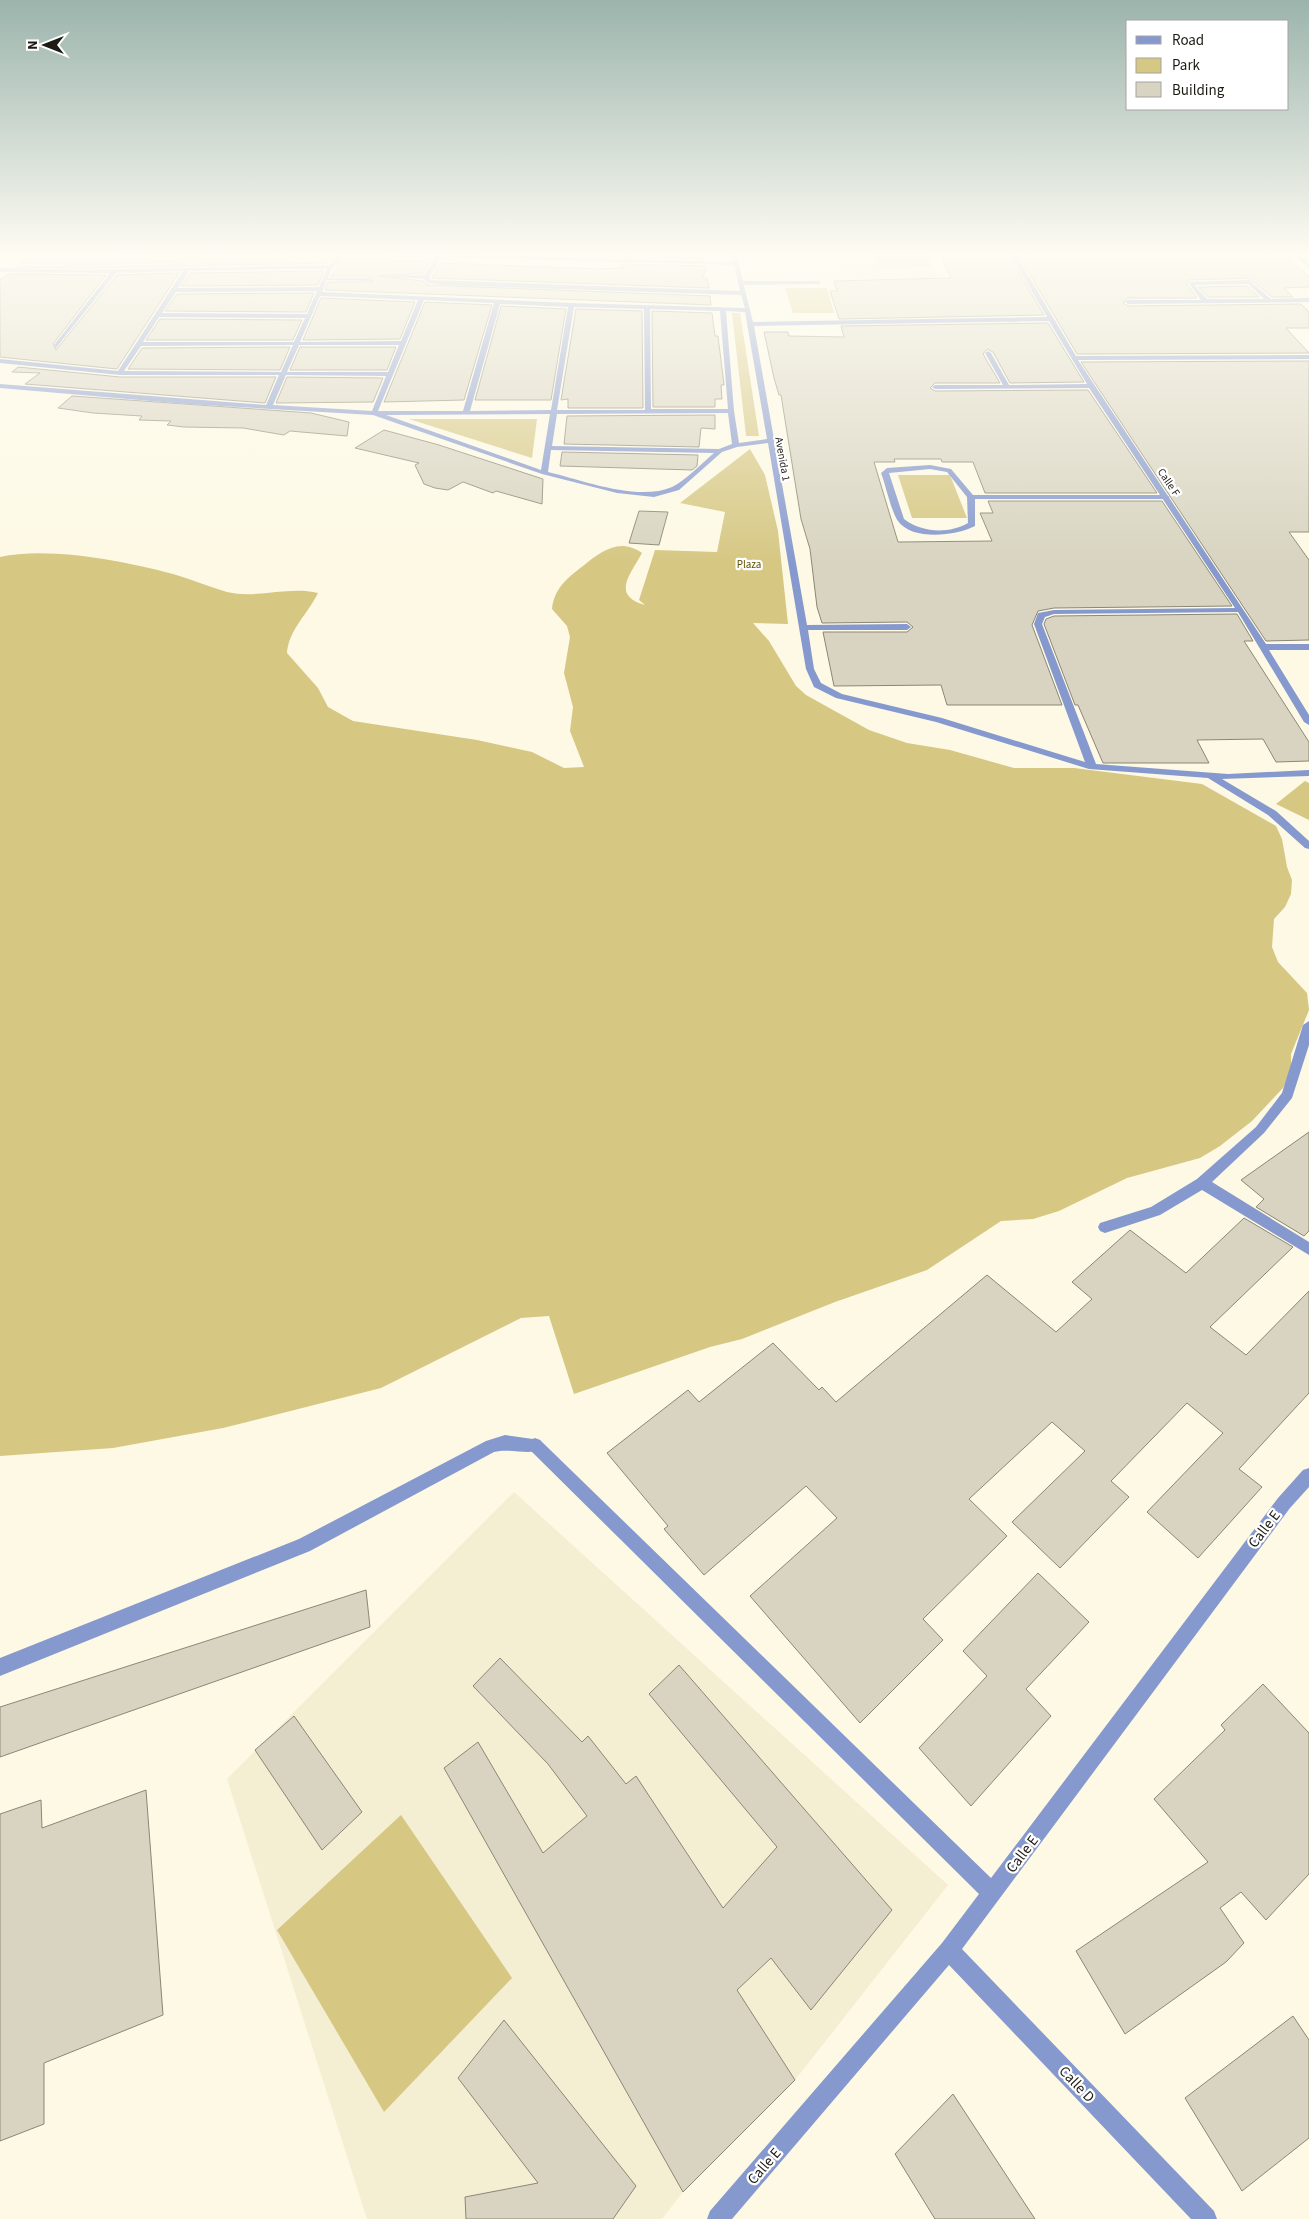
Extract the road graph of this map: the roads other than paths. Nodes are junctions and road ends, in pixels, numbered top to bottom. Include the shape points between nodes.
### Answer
1 (131, 357) edge
2 (291, 357) edge
3 (398, 357) edge
4 (481, 357) edge
5 (562, 357) edge
6 (647, 357) edge
7 (727, 357) edge
8 (755, 357) edge
9 (990, 357) edge
10 (1309, 357) edge
11 (1074, 358) joint
12 (0, 361) edge
13 (120, 373) junction
14 (282, 374) junction
15 (391, 374) junction
16 (0, 386) edge
17 (1091, 386) junction
18 (935, 387) dead end
19 (1007, 387) junction
20 (269, 406) junction
21 (552, 411) junction
22 (648, 411) junction
23 (731, 411) junction
24 (466, 412) junction
25 (374, 413) junction
26 (770, 441) junction
27 (736, 445) junction
28 (547, 448) junction
29 (720, 451) junction
30 (544, 473) junction
31 (1166, 497) junction
32 (971, 498) junction
33 (1241, 610) junction
34 (803, 628) junction
35 (907, 628) dead end
36 (1263, 647) junction
37 (1309, 647) edge
38 (1309, 722) edge
39 (1092, 767) junction
40 (1309, 772) edge
41 (1211, 777) junction
42 (1309, 846) edge
43 (1309, 1025) edge
44 (1202, 1183) junction
45 (1105, 1227) dead end
46 (1309, 1249) edge
47 (1309, 1476) edge
48 (0, 1667) edge
49 (992, 1892) junction
50 (949, 1950) junction
51 (718, 2219) edge
52 (1206, 2219) edge

1 - 13 street
2 - 14 street
3 - 15 street
4 - 24 street
5 - 21 street
6 - 22 street
7 - 23 street
8 - 26 street, Avenida 1
9 - 19 street
10 - 11 street
11 - 17 street, Calle F
12 - 13 street
13 - 14 street
14 - 15 street
14 - 20 street
15 - 25 street
16 - 20 street
17 - 19 street
17 - 31 street, Calle F
18 - 19 street
20 - 25 street
21 - 22 street
21 - 24 street
21 - 28 street
22 - 23 street
23 - 27 street
24 - 25 street
25 - 30 street
26 - 27 street
26 - 34 street, Avenida 1
27 - 29 street
28 - 29 street
28 - 30 street
29 - 30 street via 676,488 654,495 618,492
31 - 32 street
31 - 33 street, Calle F
32 - 32 street via 972,524 964,530 918,530 901,520 887,470 930,467 950,470
33 - 36 street, Calle F
33 - 39 street via 1054,612 1041,615 1038,624
34 - 35 street
34 - 39 street, Avenida 1 via 810,669 818,685 839,696 939,720
36 - 37 street
36 - 38 street, Calle F
39 - 41 street
40 - 41 street
41 - 42 street via 1272,813
43 - 44 street via 1288,1094 1260,1130
44 - 45 street via 1155,1211
44 - 46 street
47 - 49 street, Calle E via 1284,1503
48 - 49 street via 304,1544 491,1446 505,1442 535,1445
49 - 50 street, Calle E
50 - 51 street, Calle E
50 - 52 street, Calle D

